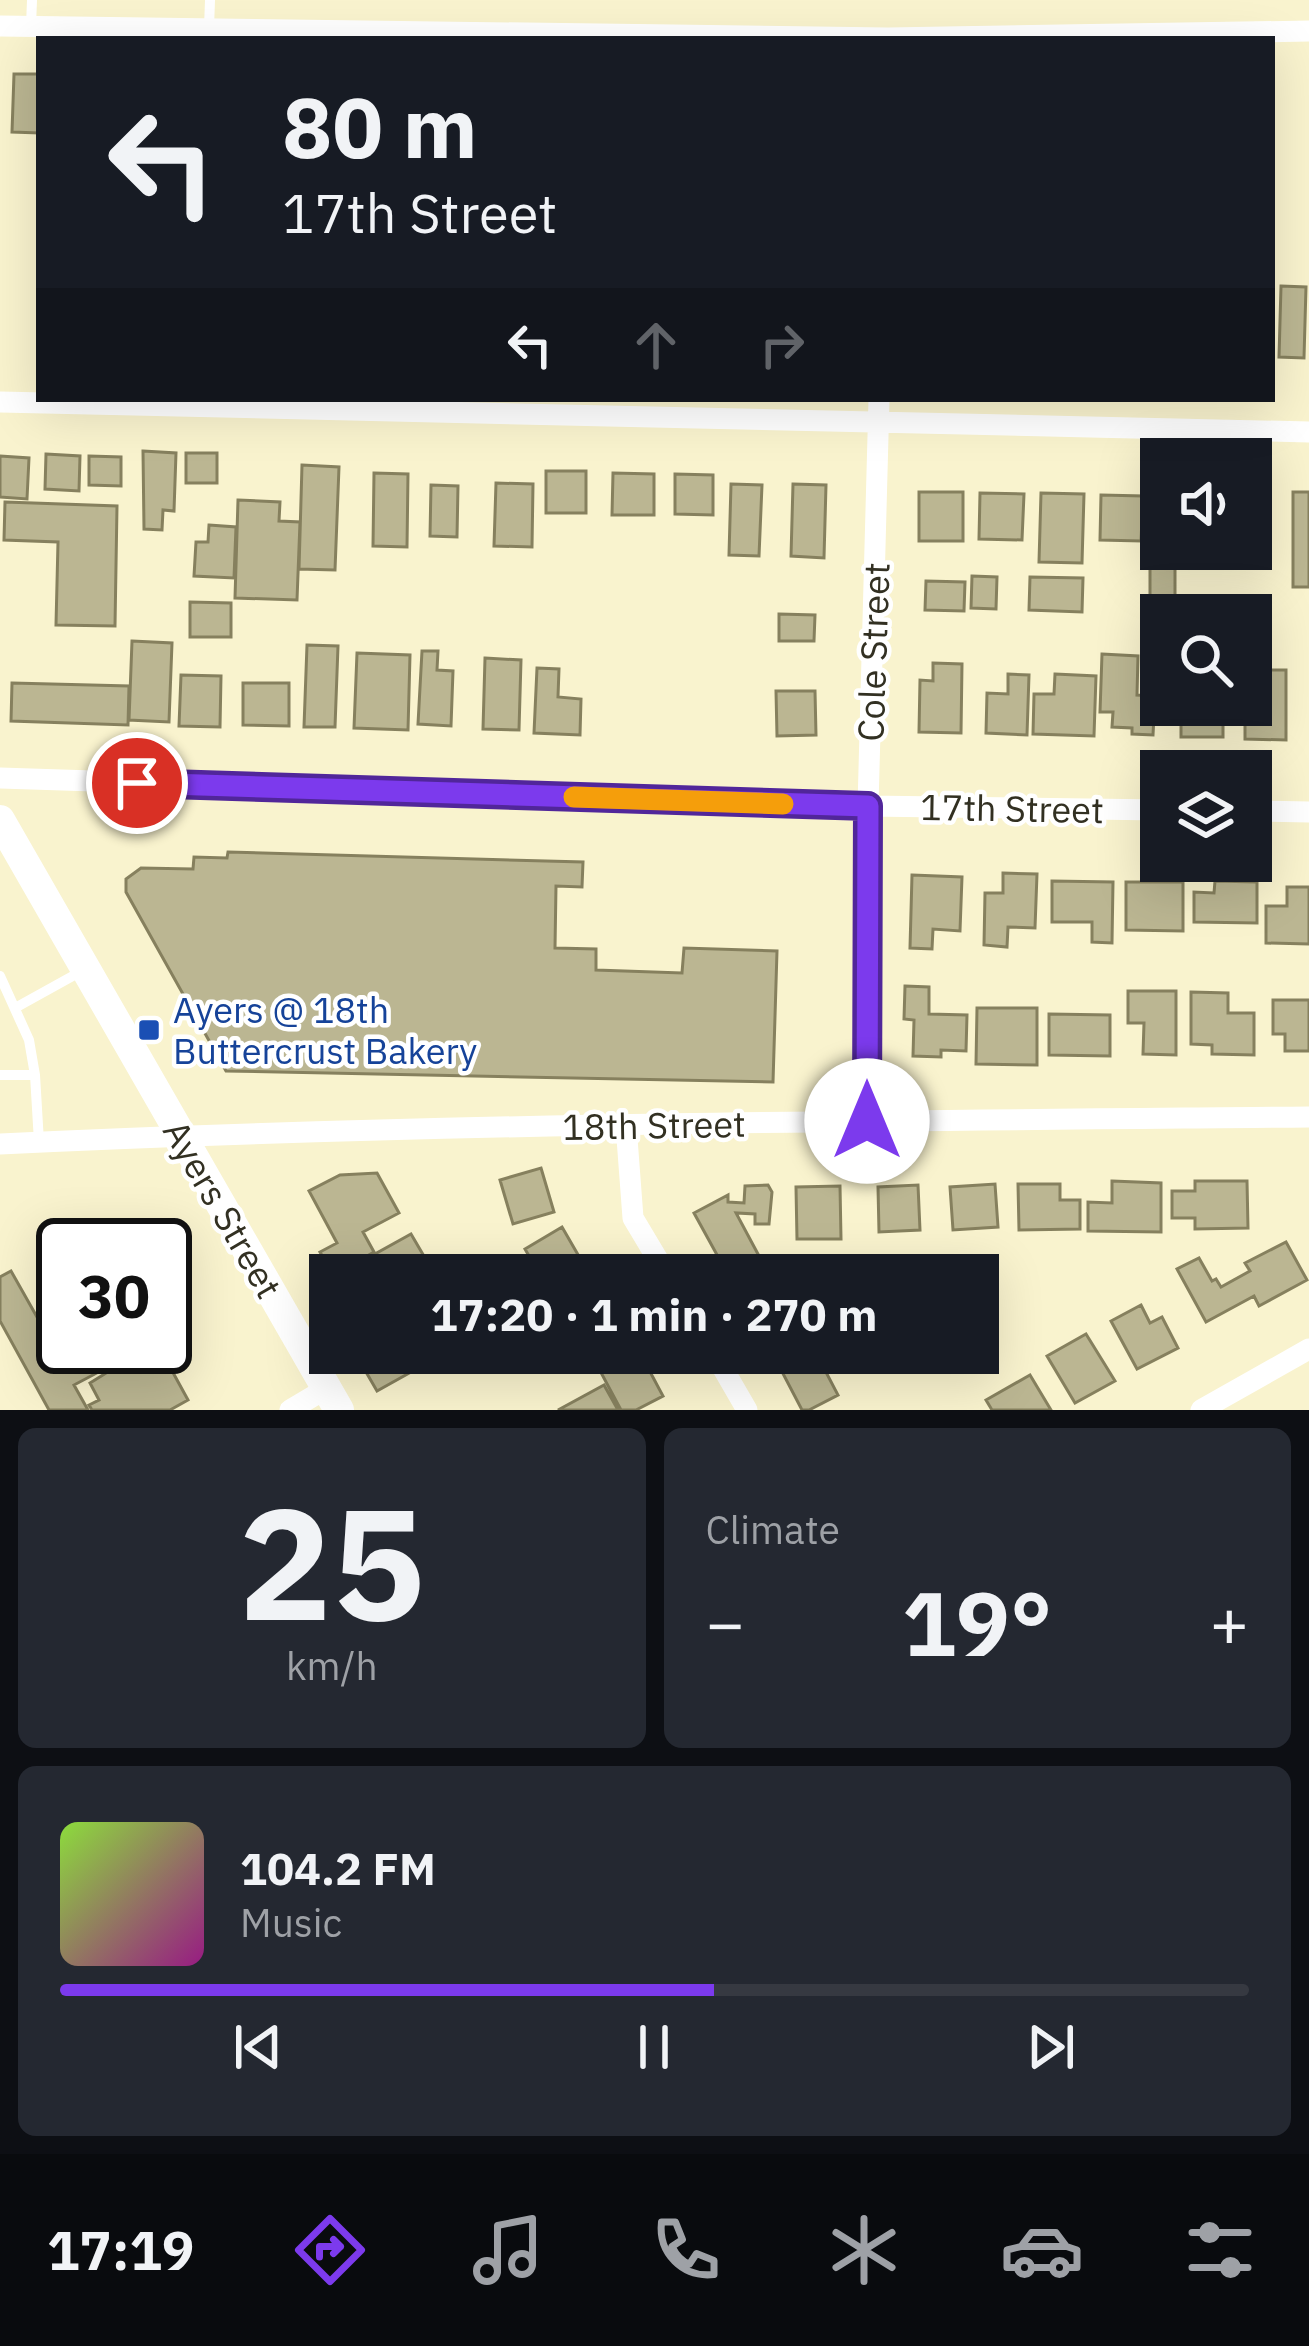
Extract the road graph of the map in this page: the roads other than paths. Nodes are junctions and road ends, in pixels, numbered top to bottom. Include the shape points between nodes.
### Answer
1 (32, 0) edge
2 (210, 0) edge
3 (0, 26) edge
4 (31, 26) junction
5 (209, 28) junction
6 (1309, 31) edge
7 (752, 36) edge
8 (1008, 36) edge
9 (0, 402) edge
10 (879, 402) edge
11 (879, 423) junction
12 (1309, 432) edge
13 (0, 778) edge
14 (868, 806) junction
15 (1140, 810) edge
16 (1272, 811) edge
17 (1309, 812) edge
18 (0, 820) edge
19 (10, 860) edge
20 (86, 970) junction
21 (0, 976) edge
22 (15, 1008) junction
23 (0, 1075) edge
24 (35, 1075) junction
25 (1309, 1117) edge
26 (867, 1121) junction
27 (626, 1125) junction
28 (179, 1134) junction
29 (39, 1142) junction
30 (0, 1144) edge
31 (655, 1254) edge
32 (1309, 1349) edge
33 (726, 1374) edge
34 (333, 1399) edge
35 (290, 1410) edge
36 (747, 1410) edge
37 (1202, 1410) edge

1 - 4 lane
2 - 5 lane
3 - 4 street
4 - 5 street
5 - 7 street
6 - 8 street
9 - 11 street
10 - 11 street, Cole Street
11 - 12 street
11 - 14 street, Cole Street
13 - 14 street, 17th Street
14 - 15 street, 17th Street
14 - 26 street, Cole Street
16 - 17 street
18 - 19 main road, Ayers Street
19 - 20 main road, Ayers Street
20 - 22 lane
20 - 28 main road, Ayers Street
21 - 22 lane
22 - 24 lane
23 - 24 lane
24 - 29 lane
25 - 26 street, 18th Street
26 - 27 street, 18th Street
27 - 28 street, 18th Street
27 - 31 street via 633,1218
28 - 29 street, 18th Street
28 - 34 main road, Ayers Street
29 - 30 street, 18th Street
32 - 37 street
33 - 36 street
34 - 35 street

